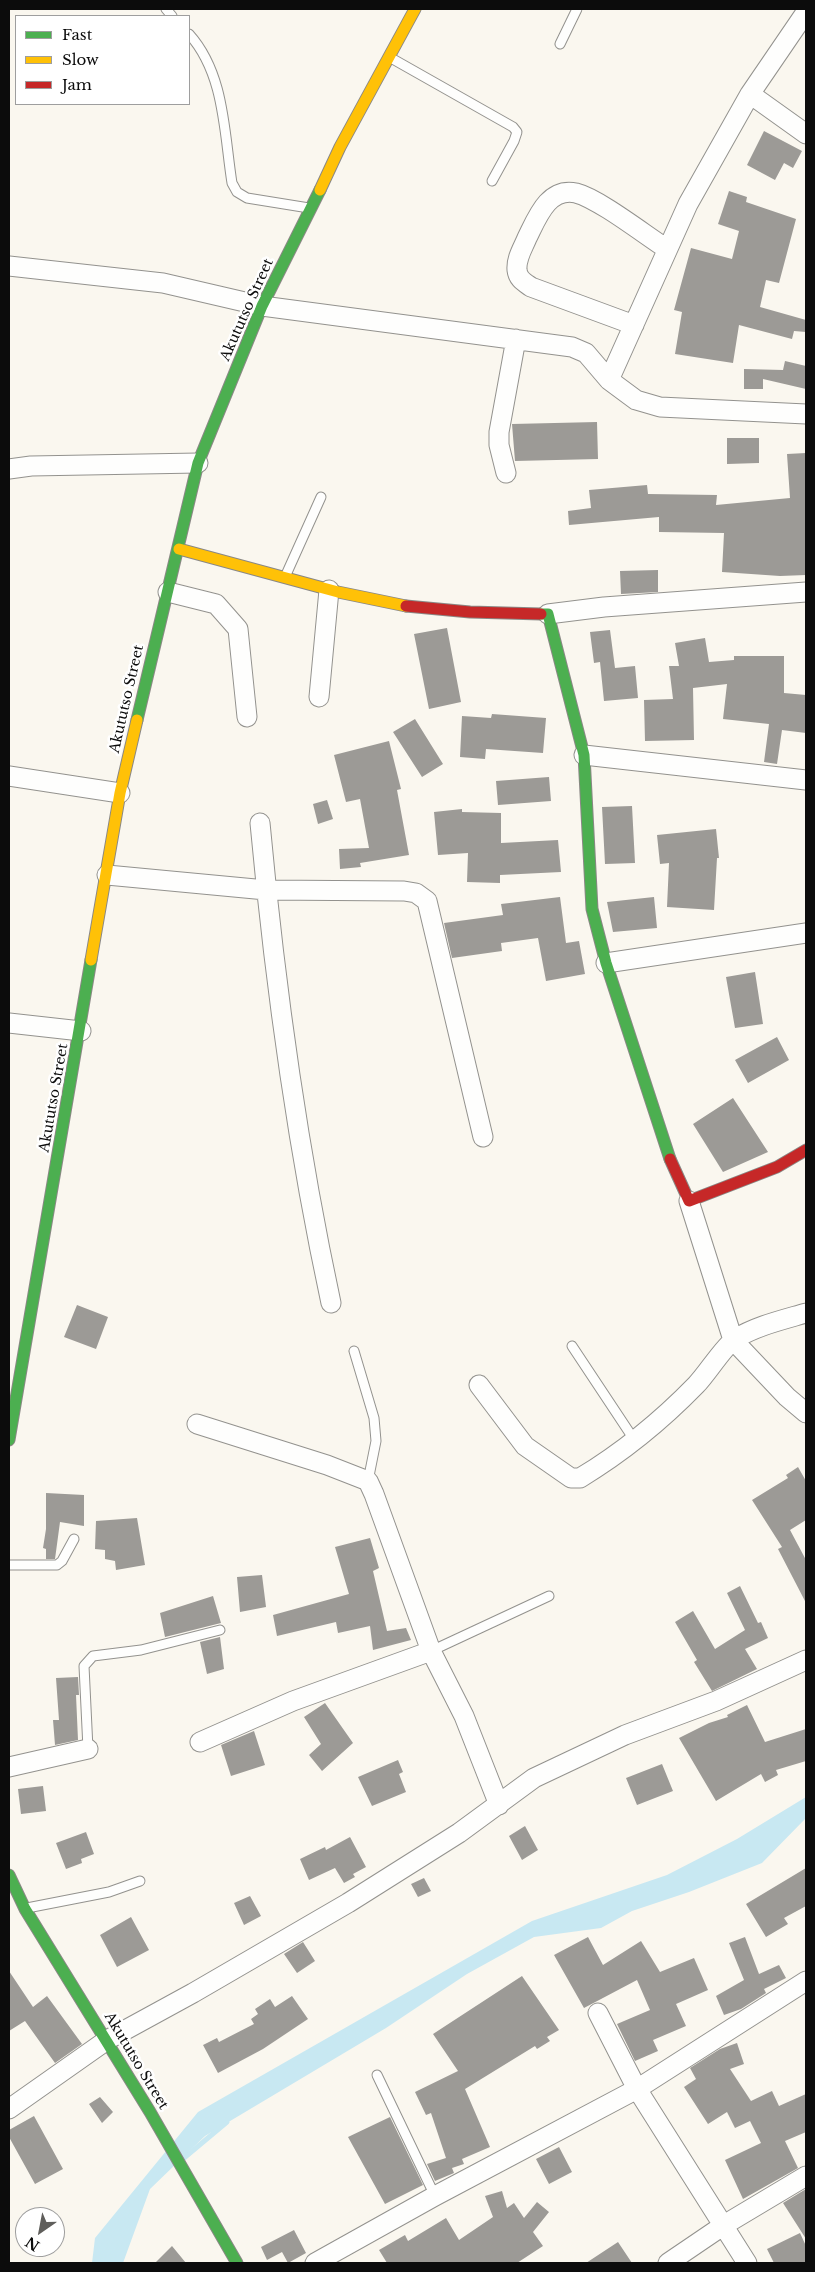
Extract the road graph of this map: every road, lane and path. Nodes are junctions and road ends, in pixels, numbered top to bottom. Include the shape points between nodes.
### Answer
1 (415, 9) edge
2 (577, 9) edge
3 (806, 12) edge
4 (190, 36) edge
5 (560, 44) dead end
6 (388, 57) junction
7 (750, 94) junction
8 (806, 134) edge
9 (492, 181) dead end
10 (312, 208) junction
11 (667, 249) junction
12 (9, 266) edge
13 (262, 306) junction
14 (634, 325) junction
15 (516, 339) junction
16 (610, 380) junction
17 (806, 414) edge
18 (198, 463) junction
19 (9, 469) edge
20 (506, 473) dead end
21 (321, 497) dead end
22 (178, 549) junction
23 (285, 578) junction
24 (329, 590) junction
25 (168, 592) junction
26 (806, 592) edge
27 (548, 614) junction
28 (319, 697) dead end
29 (247, 717) dead end
30 (584, 755) junction
31 (9, 776) edge
32 (806, 780) edge
33 (120, 793) junction
34 (260, 823) dead end
35 (107, 875) junction
36 (266, 890) junction
37 (806, 933) edge
38 (606, 963) junction
39 (9, 1023) edge
40 (80, 1031) junction
41 (483, 1137) dead end
42 (806, 1150) edge
43 (689, 1201) junction
44 (331, 1303) dead end
45 (806, 1313) edge
46 (733, 1340) junction
47 (572, 1346) dead end
48 (354, 1351) dead end
49 (479, 1385) dead end
50 (806, 1413) edge
51 (197, 1424) dead end
52 (9, 1440) edge
53 (636, 1441) junction
54 (368, 1481) junction
55 (74, 1539) dead end
56 (9, 1565) edge
57 (549, 1596) dead end
58 (220, 1630) dead end
59 (432, 1651) junction
60 (806, 1660) edge
61 (200, 1742) dead end
62 (88, 1749) joint
63 (9, 1767) edge
64 (498, 1805) junction
65 (9, 1875) edge
66 (140, 1881) dead end
67 (25, 1909) junction
68 (806, 1981) edge
69 (598, 2013) dead end
70 (106, 2040) junction
71 (377, 2075) dead end
72 (637, 2089) junction
73 (9, 2108) edge
74 (806, 2176) edge
75 (435, 2196) junction
76 (724, 2225) junction
77 (238, 2263) edge
78 (315, 2263) edge
79 (668, 2263) edge
80 (747, 2263) edge

1 - 6 street, Akututso Street
2 - 5 lane
3 - 7 street
4 - 10 lane via 208,63 217,85 236,192 247,198
6 - 9 lane via 513,127 516,132 514,141
6 - 10 street, Akututso Street
7 - 8 street
7 - 11 street via 688,204
10 - 13 street, Akututso Street
11 - 14 street
11 - 14 street via 592,200 576,193 563,193 541,208 518,259 517,271 521,280 531,287
12 - 13 street via 162,283
13 - 15 street
13 - 18 street, Akututso Street
14 - 16 street
15 - 16 street via 586,352
15 - 20 street via 499,432
16 - 17 street via 636,400 660,407
18 - 19 street
18 - 22 street, Akututso Street
21 - 23 lane
22 - 23 street
22 - 25 street, Akututso Street
23 - 24 street
24 - 27 street via 393,604 467,613
24 - 28 street
25 - 29 street via 216,604 238,629
25 - 33 street, Akututso Street
26 - 27 street
27 - 30 street
30 - 32 street
30 - 38 street via 592,909
31 - 33 street
33 - 35 street, Akututso Street
34 - 36 street
35 - 36 street
35 - 40 street, Akututso Street
36 - 41 street via 404,891 416,893 427,901
36 - 44 street via 292,1100
37 - 38 street
38 - 43 street via 669,1155
39 - 40 street
40 - 52 street, Akututso Street
42 - 43 street via 777,1167
43 - 46 street
45 - 46 street via 768,1324
46 - 50 street
46 - 53 street via 705,1376
47 - 53 lane
48 - 54 lane via 374,1418 376,1441
49 - 53 street via 525,1446 571,1478 580,1478
51 - 54 street
54 - 59 street
55 - 56 lane via 62,1562 57,1565
57 - 59 lane
58 - 62 lane via 141,1650 92,1656 84,1666
59 - 61 street via 293,1701
59 - 64 street via 464,1716
60 - 64 street via 716,1702 625,1735 534,1778
62 - 63 street
64 - 70 street via 348,1903
65 - 67 street, Akututso Street
66 - 67 lane via 109,1892
67 - 70 street, Akututso Street
68 - 72 street
69 - 72 street
70 - 73 street
70 - 77 street, Akututso Street
71 - 75 lane
72 - 75 street
72 - 76 street
74 - 76 street
75 - 78 street
76 - 79 street
76 - 80 street

